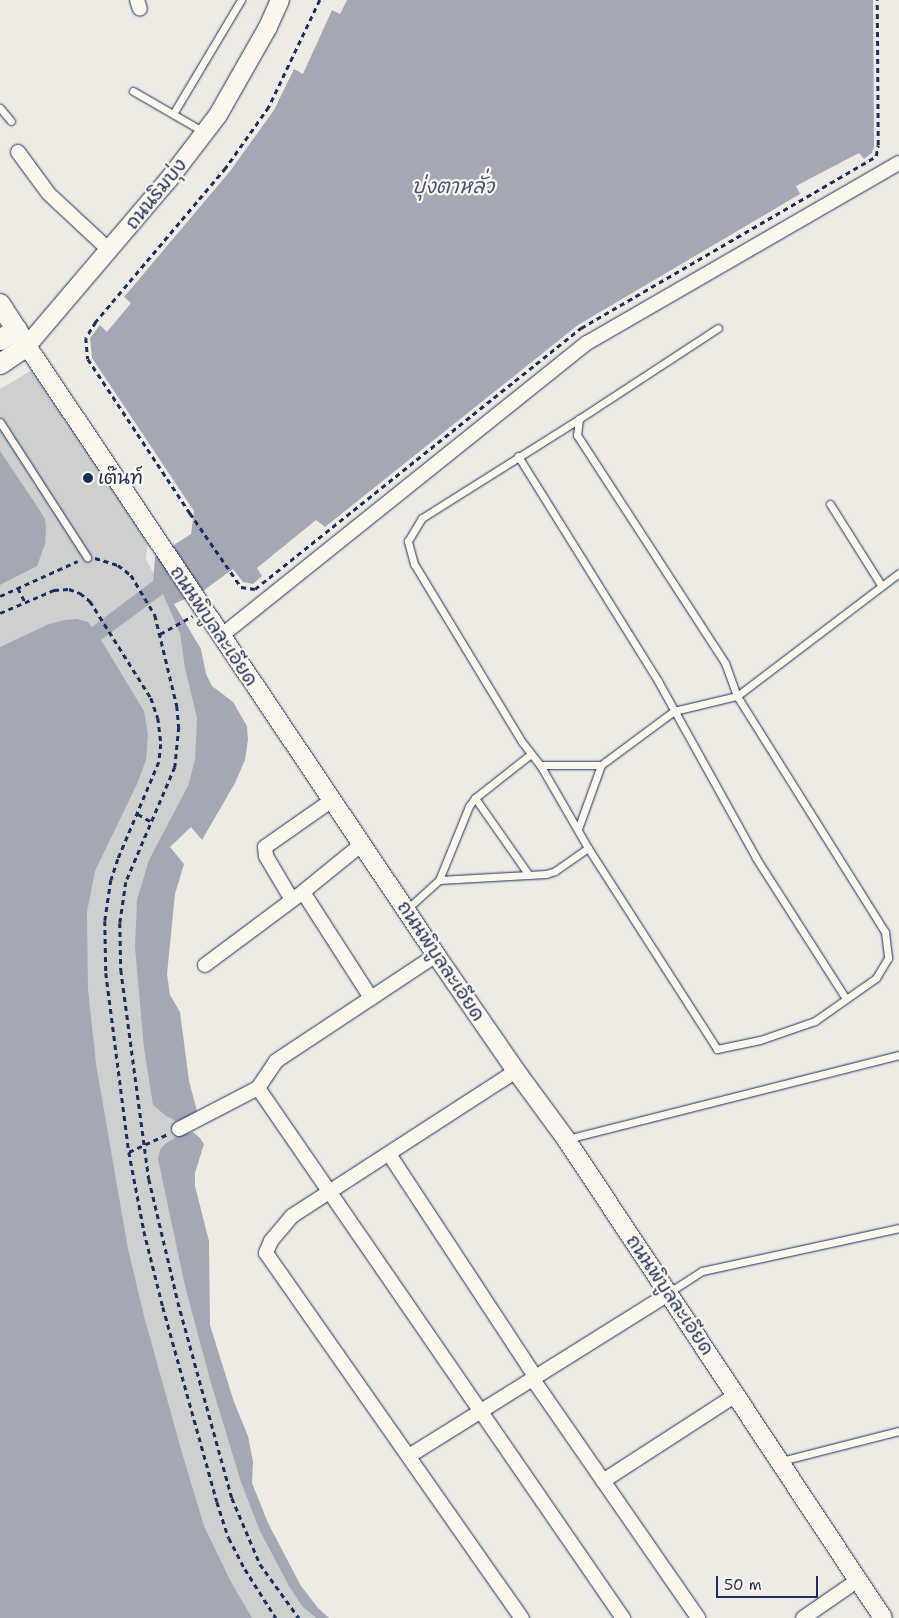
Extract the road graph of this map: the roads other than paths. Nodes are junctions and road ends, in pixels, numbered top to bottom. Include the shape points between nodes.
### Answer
1 (241, 0) edge
2 (280, 0) edge
3 (133, 91) dead end
4 (0, 108) edge
5 (173, 114) junction
6 (11, 121) dead end
7 (205, 132) junction
8 (18, 152) dead end
9 (899, 163) edge
10 (109, 250) junction
11 (0, 304) edge
12 (718, 328) dead end
13 (22, 337) junction
14 (0, 340) edge
15 (0, 364) edge
16 (579, 419) junction
17 (0, 422) edge
18 (518, 456) junction
19 (830, 504) dead end
20 (87, 557) road end
21 (899, 573) edge
22 (880, 585) junction
23 (221, 636) junction
24 (737, 696) junction
25 (674, 711) junction
26 (531, 754) junction
27 (540, 765) junction
28 (601, 765) junction
29 (475, 798) junction
30 (332, 800) junction
31 (578, 830) junction
32 (362, 844) junction
33 (588, 848) junction
34 (529, 875) junction
35 (439, 880) junction
36 (298, 896) junction
37 (406, 909) junction
38 (436, 955) junction
39 (205, 965) dead end
40 (371, 998) junction
41 (846, 999) junction
42 (899, 1055) edge
43 (516, 1071) junction
44 (258, 1088) junction
45 (179, 1129) road end
46 (566, 1139) junction
47 (389, 1154) junction
48 (329, 1193) junction
49 (899, 1228) edge
50 (668, 1294) junction
51 (534, 1377) junction
52 (736, 1395) junction
53 (480, 1411) junction
54 (899, 1431) edge
55 (409, 1456) junction
56 (780, 1462) junction
57 (603, 1481) junction
58 (858, 1580) junction
59 (522, 1618) edge
60 (623, 1618) edge
61 (698, 1618) edge
62 (802, 1618) edge
63 (883, 1618) edge

1 - 5 lane
2 - 7 street, ถนนริมบุ่ง via 218,115
3 - 5 lane
4 - 6 lane
5 - 7 lane
7 - 10 street, ถนนริมบุ่ง
8 - 10 street via 49,194
9 - 23 street via 588,342
10 - 13 street, ถนนริมบุ่ง
11 - 13 main road, ถนนพิบูลละเอียด
12 - 16 lane
13 - 14 main road, ถนนริมบุ่ง
13 - 15 main road, ถนนริมบุ่ง
13 - 23 street, ถนนพิบูลละเอียด
16 - 18 lane
16 - 24 lane via 577,436 725,663
17 - 20 lane
18 - 25 lane
18 - 26 lane via 422,518 408,541 414,564
19 - 22 lane
21 - 22 lane
22 - 24 lane
23 - 30 street, ถนนพิบูลละเอียด
24 - 25 lane
24 - 41 lane via 884,932 888,958 876,978
25 - 28 lane
25 - 41 lane via 756,858
26 - 27 lane
26 - 29 lane
27 - 28 lane
27 - 31 lane
28 - 31 lane
29 - 34 lane
29 - 35 lane
30 - 32 street, ถนนพิบูลละเอียด
30 - 36 street via 265,847 266,856
31 - 33 lane
32 - 36 street
32 - 37 street, ถนนพิบูลละเอียด
33 - 34 lane via 555,871
33 - 41 lane via 717,1049 760,1040 815,1021
34 - 35 lane
35 - 37 lane
36 - 39 street
36 - 40 street
37 - 38 street, ถนนพิบูลละเอียด
38 - 40 street
38 - 43 street, ถนนพิบูลละเอียด
40 - 44 street via 276,1061
42 - 46 lane
43 - 46 street, ถนนพิบูลละเอียด
43 - 47 street
44 - 45 street
44 - 48 street
46 - 50 street, ถนนพิบูลละเอียด
47 - 48 street
47 - 51 street
48 - 53 street
48 - 55 street via 292,1216 270,1241 266,1252
49 - 50 lane via 702,1271
50 - 51 street
50 - 52 street, ถนนพิบูลละเอียด
51 - 53 street
51 - 57 street
52 - 56 street, ถนนพิบูลละเอียด
52 - 57 street
53 - 55 street
53 - 60 street
54 - 56 lane
55 - 59 street
56 - 58 street, ถนนพิบูลละเอียด
57 - 61 street
58 - 62 street
58 - 63 street, ถนนพิบูลละเอียด

